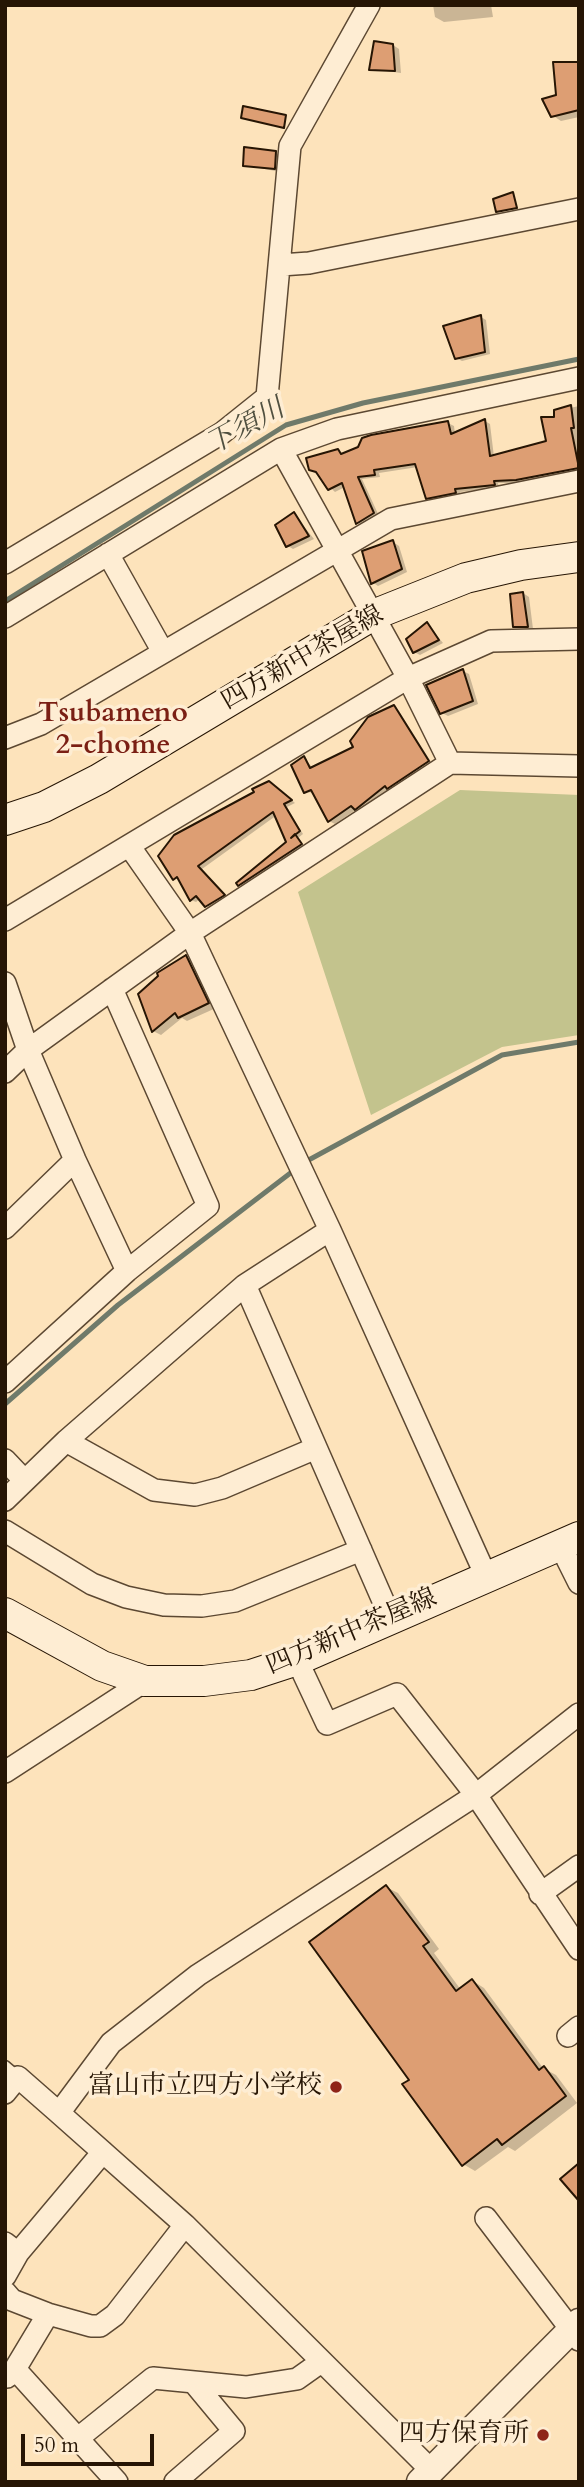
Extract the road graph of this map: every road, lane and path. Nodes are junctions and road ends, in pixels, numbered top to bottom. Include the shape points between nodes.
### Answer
1 (369, 5) edge
2 (579, 209) edge
3 (281, 265) junction
4 (579, 379) edge
5 (281, 449) junction
6 (579, 481) edge
7 (337, 549) junction
8 (108, 554) junction
9 (579, 557) edge
10 (5, 563) edge
11 (373, 615) junction
12 (5, 617) edge
13 (579, 639) edge
14 (163, 652) junction
15 (408, 678) junction
16 (5, 738) edge
17 (450, 763) junction
18 (579, 766) edge
19 (5, 820) edge
20 (130, 847) junction
21 (5, 920) edge
22 (190, 933) junction
23 (5, 983) edge
24 (112, 989) junction
25 (28, 1049) junction
26 (5, 1072) edge
27 (75, 1160) junction
28 (5, 1228) edge
29 (330, 1230) junction
30 (127, 1271) junction
31 (245, 1285) junction
32 (5, 1382) edge
33 (66, 1441) junction
34 (316, 1448) junction
35 (5, 1460) edge
36 (24, 1480) junction
37 (5, 1500) edge
38 (5, 1531) edge
39 (569, 1541) edge
40 (361, 1550) junction
41 (486, 1576) junction
42 (579, 1583) edge
43 (5, 1614) edge
44 (391, 1619) junction
45 (297, 1660) junction
46 (145, 1681) junction
47 (579, 1714) edge
48 (5, 1772) edge
49 (476, 1795) junction
50 (579, 1866) edge
51 (540, 1894) junction
52 (579, 1949) edge
53 (9, 2079) edge
54 (59, 2113) junction
55 (103, 2152) junction
56 (485, 2218) dead end
57 (185, 2225) junction
58 (11, 2248) edge
59 (5, 2276) edge
60 (5, 2292) edge
61 (48, 2314) junction
62 (576, 2331) edge
63 (321, 2362) junction
64 (10, 2374) edge
65 (195, 2384) junction
66 (77, 2439) junction
67 (426, 2476) edge
68 (117, 2482) edge
69 (175, 2482) edge

1 - 3 street via 290,146
2 - 3 street
3 - 10 street via 267,397 222,433
4 - 5 street via 337,429
5 - 7 street
5 - 8 street
6 - 7 street via 391,519
7 - 11 street
7 - 14 street
8 - 12 street
8 - 14 street
9 - 11 main road, 四方新中茶屋線 via 466,578
11 - 15 street
11 - 19 main road, 四方新中茶屋線 via 99,779 44,807
13 - 15 street via 491,641
14 - 16 street via 41,724
15 - 17 street
15 - 20 street
17 - 18 street
17 - 22 street
20 - 21 street
20 - 22 street
22 - 24 street
22 - 29 street
23 - 25 street
24 - 25 street
24 - 30 street via 208,1206
25 - 26 street
25 - 27 street
27 - 28 street
27 - 30 street
29 - 31 street
29 - 41 street
30 - 32 street
31 - 33 street
31 - 34 street
33 - 34 street via 154,1490 195,1494 222,1488
33 - 36 street
34 - 40 street
35 - 36 street
36 - 37 street
38 - 40 street via 92,1584 164,1605 235,1601
39 - 41 main road, 四方新中茶屋線
39 - 42 street
40 - 44 street
41 - 44 main road, 四方新中茶屋線
43 - 46 main road, 四方新中茶屋線 via 102,1667
44 - 45 main road, 四方新中茶屋線
45 - 46 main road, 四方新中茶屋線 via 251,1675
45 - 49 street via 327,1724 397,1694
46 - 48 street
47 - 49 street
49 - 51 street
49 - 54 street via 198,1975 111,2043
50 - 51 street
51 - 52 street
53 - 54 street
54 - 55 street
55 - 57 street
55 - 58 street
56 - 62 street
57 - 61 street via 108,2322 91,2326
57 - 63 street
58 - 59 street
60 - 61 street via 12,2300
61 - 64 street
62 - 67 street
63 - 65 street via 297,2378 271,2383 246,2387
63 - 67 street
64 - 66 street
65 - 66 street via 153,2378
65 - 69 street via 234,2431
66 - 68 street

